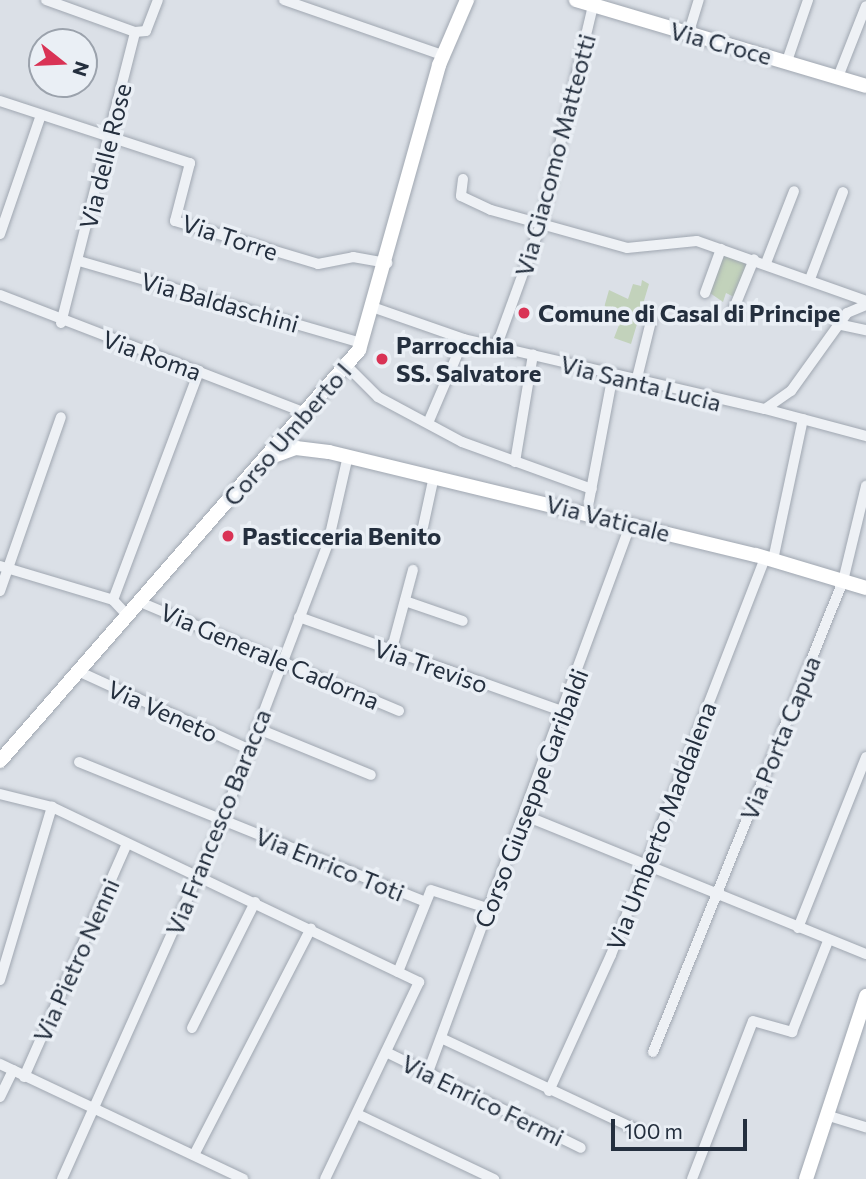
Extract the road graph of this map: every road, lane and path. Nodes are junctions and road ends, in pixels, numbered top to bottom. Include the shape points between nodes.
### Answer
1 (46, 0) edge
2 (158, 0) edge
3 (284, 0) edge
4 (467, 0) edge
5 (576, 0) edge
6 (699, 0) edge
7 (808, 0) edge
8 (304, 4) edge
9 (593, 5) junction
10 (866, 6) edge
11 (135, 32) junction
12 (688, 35) junction
13 (442, 55) junction
14 (787, 61) junction
15 (838, 77) junction
16 (866, 86) edge
17 (0, 101) edge
18 (41, 115) junction
19 (109, 138) junction
20 (463, 179) dead end
21 (794, 191) dead end
22 (843, 192) dead end
23 (541, 224) junction
24 (0, 234) edge
25 (722, 249) junction
26 (754, 259) junction
27 (79, 261) junction
28 (387, 263) junction
29 (766, 263) junction
30 (810, 279) junction
31 (705, 293) dead end
32 (0, 295) edge
33 (866, 303) edge
34 (375, 308) junction
35 (732, 313) dead end
36 (651, 321) dead end
37 (61, 323) junction
38 (837, 324) junction
39 (866, 330) edge
40 (464, 339) junction
41 (498, 342) junction
42 (361, 343) junction
43 (533, 354) junction
44 (347, 366) junction
45 (199, 371) junction
46 (613, 374) junction
47 (637, 378) junction
48 (765, 409) junction
49 (303, 416) junction
50 (61, 417) dead end
51 (803, 419) junction
52 (428, 423) junction
53 (866, 436) edge
54 (348, 456) junction
55 (515, 462) junction
56 (434, 476) junction
57 (866, 486) edge
58 (592, 489) junction
59 (238, 490) junction
60 (589, 501) dead end
61 (631, 523) junction
62 (422, 527) dead end
63 (769, 559) junction
64 (4, 567) edge
65 (413, 570) dead end
66 (843, 581) junction
67 (866, 588) edge
68 (0, 591) edge
69 (113, 600) junction
70 (405, 601) junction
71 (140, 602) junction
72 (128, 616) junction
73 (299, 617) junction
74 (463, 621) dead end
75 (391, 652) junction
76 (282, 661) junction
77 (80, 673) junction
78 (399, 711) dead end
79 (564, 712) junction
80 (256, 728) junction
81 (247, 749) junction
82 (866, 757) edge
83 (0, 761) edge
84 (79, 762) dead end
85 (371, 775) dead end
86 (0, 794) edge
87 (52, 807) junction
88 (526, 816) junction
89 (222, 821) junction
90 (127, 844) junction
91 (645, 867) junction
92 (199, 876) junction
93 (718, 895) junction
94 (255, 902) junction
95 (425, 902) junction
96 (490, 909) junction
97 (311, 928) junction
98 (797, 928) junction
99 (828, 941) junction
100 (866, 954) edge
101 (398, 972) junction
102 (0, 980) edge
103 (866, 996) edge
104 (192, 1028) dead end
105 (441, 1038) junction
106 (386, 1052) junction
107 (653, 1052) dead end
108 (0, 1064) edge
109 (13, 1070) junction
110 (428, 1072) junction
111 (24, 1077) junction
112 (549, 1091) junction
113 (0, 1097) edge
114 (93, 1110) junction
115 (357, 1114) junction
116 (829, 1116) junction
117 (866, 1127) edge
118 (642, 1132) dead end
119 (581, 1148) dead end
120 (194, 1155) junction
121 (220, 1174) edge
122 (487, 1177) edge
123 (62, 1179) edge
124 (243, 1179) edge
125 (325, 1179) edge
126 (692, 1179) edge
127 (806, 1179) edge

1 - 11 street
2 - 11 street, Via delle Rose via 146,31
3 - 8 street
4 - 13 street, Corso Umberto I
5 - 9 street, Via Croce
6 - 12 street
7 - 14 street
8 - 13 street
9 - 12 street, Via Croce
9 - 23 street, Via Giacomo Matteotti
10 - 15 street
11 - 19 street, Via delle Rose
12 - 14 street, Via Croce
13 - 28 street, Corso Umberto I
14 - 15 street, Via Croce
15 - 16 street, Via Croce
17 - 18 street
18 - 19 street
18 - 24 street
19 - 27 street, Via delle Rose
19 - 28 street, Via Torre via 190,163 175,221 318,264 353,257
20 - 23 street via 461,196 470,202
21 - 29 street
22 - 30 street
23 - 25 street via 627,248 675,240
23 - 41 street, Via Giacomo Matteotti
25 - 26 street
25 - 31 street
26 - 29 street
26 - 35 street
27 - 37 street, Via delle Rose
27 - 42 street, Via Baldaschini
28 - 34 street, Corso Umberto I
29 - 30 street
30 - 33 street
32 - 37 street, Via Roma
33 - 38 street
34 - 40 street, Via Santa Lucia
34 - 42 street, Corso Umberto I
36 - 47 street
37 - 45 street, Via Roma
38 - 39 street
38 - 48 street via 791,391
40 - 41 street, Via Santa Lucia
40 - 52 street
41 - 43 street, Via Santa Lucia
42 - 44 street, Corso Umberto I
43 - 46 street, Via Santa Lucia
43 - 55 street
44 - 49 street, Corso Umberto I
44 - 52 street via 378,397
45 - 49 street, Via Roma
45 - 69 street
46 - 47 street, Via Santa Lucia
46 - 58 street
47 - 48 street, Via Santa Lucia via 712,402
48 - 51 street, Via Santa Lucia
49 - 54 street, Via Vaticale via 296,430 302,441
49 - 59 street, Corso Umberto I
50 - 64 street
51 - 53 street, Via Santa Lucia
51 - 63 street, Via Umberto Maddalena
52 - 55 street
54 - 56 street, Via Vaticale
54 - 59 street, Via Vaticale via 286,449
54 - 73 street, Via Francesco Baracca via 328,543
55 - 58 street
56 - 61 street, Via Vaticale
56 - 62 street
57 - 66 street, Via Porta Capua
58 - 60 street
59 - 71 street, Corso Umberto I
61 - 63 street, Via Vaticale
61 - 79 street, Corso Giuseppe Garibaldi
63 - 66 street, Via Vaticale
63 - 91 street, Via Umberto Maddalena
64 - 68 street
64 - 69 street
65 - 70 street
66 - 67 street, Via Vaticale
66 - 93 street, Via Porta Capua
69 - 72 street
70 - 74 street
70 - 75 street
71 - 72 street, Corso Umberto I
71 - 76 street, Via Generale Cadorna
72 - 77 street, Corso Umberto I
73 - 75 street, Via Treviso
73 - 76 street, Via Francesco Baracca
75 - 79 street, Via Treviso
76 - 78 street, Via Generale Cadorna
76 - 80 street, Via Francesco Baracca
77 - 81 street, Via Veneto
77 - 83 street, Corso Umberto I
79 - 88 street, Corso Giuseppe Garibaldi
80 - 81 street, Via Francesco Baracca
80 - 85 street
81 - 89 street, Via Francesco Baracca
82 - 98 street
84 - 89 street, Via Enrico Toti
86 - 87 street
87 - 90 street
87 - 102 street
88 - 91 street
88 - 96 street, Corso Giuseppe Garibaldi
89 - 92 street, Via Francesco Baracca
89 - 95 street, Via Enrico Toti
90 - 92 street
90 - 111 street, Via Pietro Nenni
91 - 93 street
91 - 112 street, Via Umberto Maddalena
92 - 94 street
92 - 114 street, Via Francesco Baracca
93 - 98 street
93 - 107 street, Via Porta Capua
94 - 97 street
94 - 104 street
95 - 96 street via 436,890
95 - 101 street
96 - 105 street, Corso Giuseppe Garibaldi
97 - 101 street
97 - 120 street
98 - 99 street
99 - 100 street
99 - 126 street via 792,1032 753,1021
101 - 106 street via 419,982
103 - 116 street
105 - 110 street, Corso Giuseppe Garibaldi
105 - 112 street
106 - 110 street, Via Enrico Fermi
106 - 115 street
108 - 109 street
109 - 111 street
109 - 113 street
110 - 119 street, Via Enrico Fermi
111 - 114 street
112 - 118 street
114 - 120 street
114 - 123 street, Via Francesco Baracca
115 - 122 street
115 - 125 street
116 - 117 street
116 - 127 street
120 - 121 street
121 - 124 street

